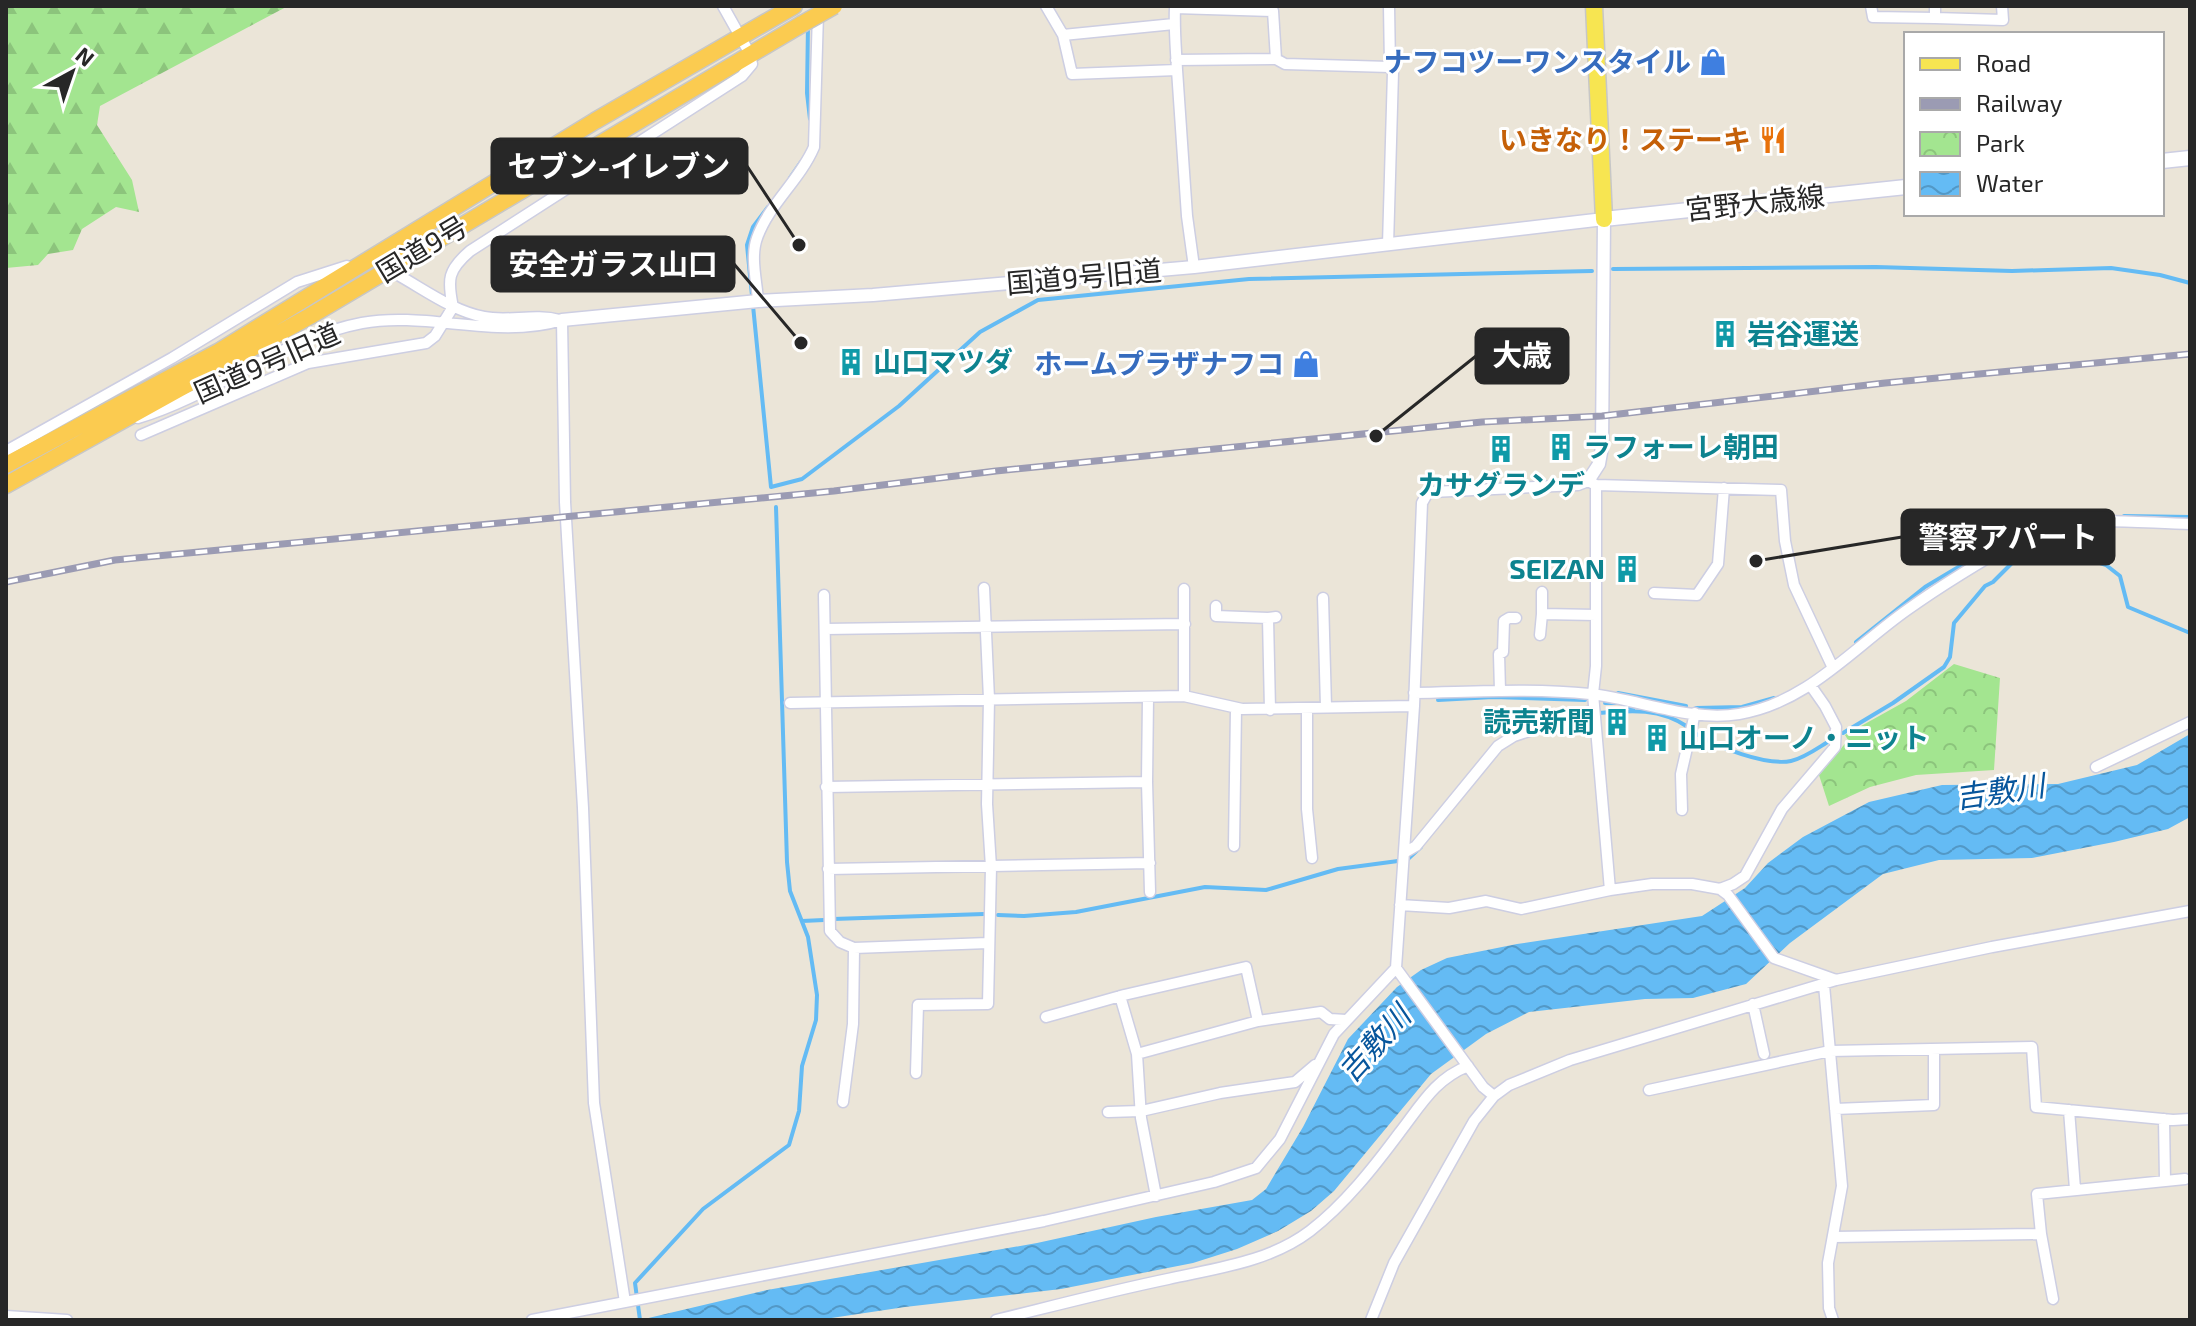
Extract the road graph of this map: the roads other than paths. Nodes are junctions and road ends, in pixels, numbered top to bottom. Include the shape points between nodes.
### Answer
1 (723, 6) edge
2 (794, 6) edge
3 (818, 6) edge
4 (834, 6) edge
5 (1046, 6) edge
6 (1389, 6) edge
7 (1594, 6) edge
8 (1871, 6) edge
9 (2002, 6) edge
10 (1935, 12) edge
11 (1174, 24) junction
12 (1063, 35) junction
13 (741, 37) junction
14 (750, 54) junction
15 (1276, 59) junction
16 (1176, 65) junction
17 (1390, 67) junction
18 (2190, 158) edge
19 (2164, 161) edge
20 (1904, 187) edge
21 (1604, 219) junction
22 (1388, 245) junction
23 (347, 266) dead end
24 (1194, 267) junction
25 (398, 275) dead end
26 (758, 301) junction
27 (453, 307) junction
28 (562, 320) junction
29 (442, 325) junction
30 (119, 424) junction
31 (141, 435) dead end
32 (6, 451) edge
33 (6, 465) edge
34 (1592, 483) junction
35 (6, 485) edge
36 (1724, 488) junction
37 (2190, 524) edge
38 (984, 588) dead end
39 (1184, 589) dead end
40 (1542, 592) dead end
41 (1654, 593) dead end
42 (824, 595) dead end
43 (1323, 598) dead end
44 (1542, 614) junction
45 (1596, 615) junction
46 (1216, 616) dead end
47 (1516, 618) dead end
48 (1185, 624) junction
49 (986, 625) junction
50 (825, 629) junction
51 (1540, 635) dead end
52 (1833, 668) junction
53 (1811, 686) junction
54 (1500, 691) junction
55 (1414, 693) junction
56 (1593, 694) junction
57 (1184, 696) junction
58 (1148, 698) junction
59 (989, 699) junction
60 (825, 702) junction
61 (790, 703) dead end
62 (1414, 706) junction
63 (1326, 707) junction
64 (1236, 708) junction
65 (1307, 708) junction
66 (1270, 710) junction
67 (1594, 710) junction
68 (1695, 713) junction
69 (2190, 722) edge
70 (2096, 767) dead end
71 (1147, 782) junction
72 (988, 784) junction
73 (826, 787) junction
74 (1682, 810) dead end
75 (1234, 846) dead end
76 (1404, 853) junction
77 (1312, 858) dead end
78 (1150, 863) junction
79 (991, 867) junction
80 (828, 869) junction
81 (1610, 890) junction
82 (1150, 892) dead end
83 (1724, 892) junction
84 (1400, 905) junction
85 (2190, 911) edge
86 (988, 943) junction
87 (854, 948) junction
88 (1399, 972) junction
89 (1836, 980) junction
90 (1824, 985) junction
91 (1120, 996) junction
92 (1753, 1004) junction
93 (1046, 1017) dead end
94 (1346, 1020) junction
95 (1258, 1021) junction
96 (1934, 1049) junction
97 (1830, 1051) junction
98 (1137, 1054) junction
99 (1764, 1054) dead end
100 (1320, 1061) junction
101 (1468, 1066) junction
102 (916, 1073) dead end
103 (1649, 1090) dead end
104 (1494, 1096) junction
105 (843, 1102) dead end
106 (1835, 1109) junction
107 (2069, 1110) junction
108 (1141, 1111) junction
109 (1108, 1112) dead end
110 (2164, 1119) junction
111 (2190, 1119) edge
112 (2185, 1179) dead end
113 (2165, 1181) junction
114 (2075, 1189) junction
115 (1156, 1196) junction
116 (2041, 1234) junction
117 (1834, 1237) junction
118 (2053, 1299) dead end
119 (627, 1301) junction
120 (6, 1316) edge
121 (67, 1320) edge
122 (532, 1320) edge
123 (996, 1320) edge
124 (1371, 1320) edge
125 (1833, 1320) edge

1 - 13 street
2 - 13 highway, 国道9号
3 - 26 street via 814,147 756,238
4 - 14 highway, 国道9号, bridge
5 - 12 street
6 - 17 street
7 - 21 main road
8 - 10 street via 1873,17
9 - 10 street via 2003,20
11 - 12 street
11 - 15 street via 1175,8 1273,11
11 - 16 street
12 - 16 street via 1072,74
13 - 14 street
13 - 33 highway, 国道9号 via 218,352
14 - 27 street via 752,64 742,76 470,251 451,273
14 - 30 highway, 国道9号
15 - 16 street
15 - 17 street via 1285,64
16 - 24 street
17 - 22 street
18 - 19 main road
20 - 21 main road, 宮野大歳線
21 - 22 street, 国道9号旧道
21 - 34 street via 1602,447
22 - 24 street, 国道9号旧道
23 - 32 street, 国道9号旧道 via 297,282
24 - 26 street, 国道9号旧道
25 - 27 street, 国道9号旧道
26 - 28 street, 国道9号旧道
27 - 28 street, 国道9号旧道 via 485,317 543,315
27 - 29 street
28 - 29 street, 国道9号旧道 via 542,326
28 - 119 street via 565,502 594,1103
29 - 30 street, 国道9号旧道 via 386,320 322,334 157,413
29 - 31 street via 426,343 308,363
30 - 35 highway, 国道9号
34 - 36 street
34 - 45 street
34 - 55 street via 1427,494 1422,503
36 - 41 street via 1718,564 1697,595
36 - 52 street via 1781,490 1794,585
37 - 52 street via 2041,527 1935,589
38 - 49 street
39 - 48 street
40 - 44 street
42 - 50 street
43 - 63 street
44 - 45 street
44 - 51 street
45 - 56 street
46 - 66 street via 1272,618
47 - 54 street via 1504,621
48 - 49 street
48 - 57 street
49 - 50 street
49 - 59 street
50 - 60 street
52 - 53 street
53 - 68 street via 1754,710
53 - 83 street via 1836,727 1835,747 1782,809 1745,876
54 - 55 street
54 - 56 street
55 - 62 street
56 - 67 street
56 - 68 street
57 - 58 street
57 - 64 street
58 - 59 street
58 - 71 street
59 - 60 street
59 - 72 street
60 - 61 street
60 - 73 street
62 - 63 street
62 - 76 street
63 - 65 street
64 - 66 street
64 - 75 street
65 - 66 street
65 - 77 street
67 - 76 street via 1498,746 1416,846
67 - 81 street
68 - 74 street via 1681,774
69 - 70 street
71 - 72 street
71 - 78 street
72 - 73 street
72 - 79 street
73 - 80 street
76 - 84 street
78 - 79 street
78 - 82 street
79 - 80 street
79 - 86 street
80 - 87 street via 830,931
81 - 83 street via 1669,883
81 - 84 street via 1521,909 1486,901 1449,908
83 - 89 street via 1774,958
84 - 88 street
85 - 89 street
86 - 87 street
86 - 102 street via 988,1004 918,1005
87 - 105 street via 853,1024
88 - 94 street
88 - 101 street
89 - 90 street
90 - 92 street
90 - 97 street
91 - 93 street
91 - 95 street via 1246,967
91 - 98 street
92 - 99 street
92 - 104 street via 1570,1060
94 - 95 street via 1321,1012
94 - 100 street
95 - 98 street
96 - 97 street
96 - 106 street via 1934,1105
96 - 107 street via 2032,1047 2036,1107
97 - 103 street
97 - 106 street
98 - 108 street
100 - 108 street via 1295,1082
100 - 115 street via 1280,1139 1256,1168
101 - 104 street
101 - 123 street via 1431,1090 1347,1197 1308,1232 1232,1267
104 - 124 street via 1474,1121 1394,1263
106 - 117 street via 1842,1186
107 - 110 street
107 - 114 street
108 - 109 street
108 - 115 street
110 - 111 street
110 - 113 street
112 - 113 street
113 - 114 street
114 - 116 street via 2037,1194
115 - 119 street
116 - 117 street
116 - 118 street
117 - 125 street via 1828,1263
119 - 122 street
120 - 121 street

